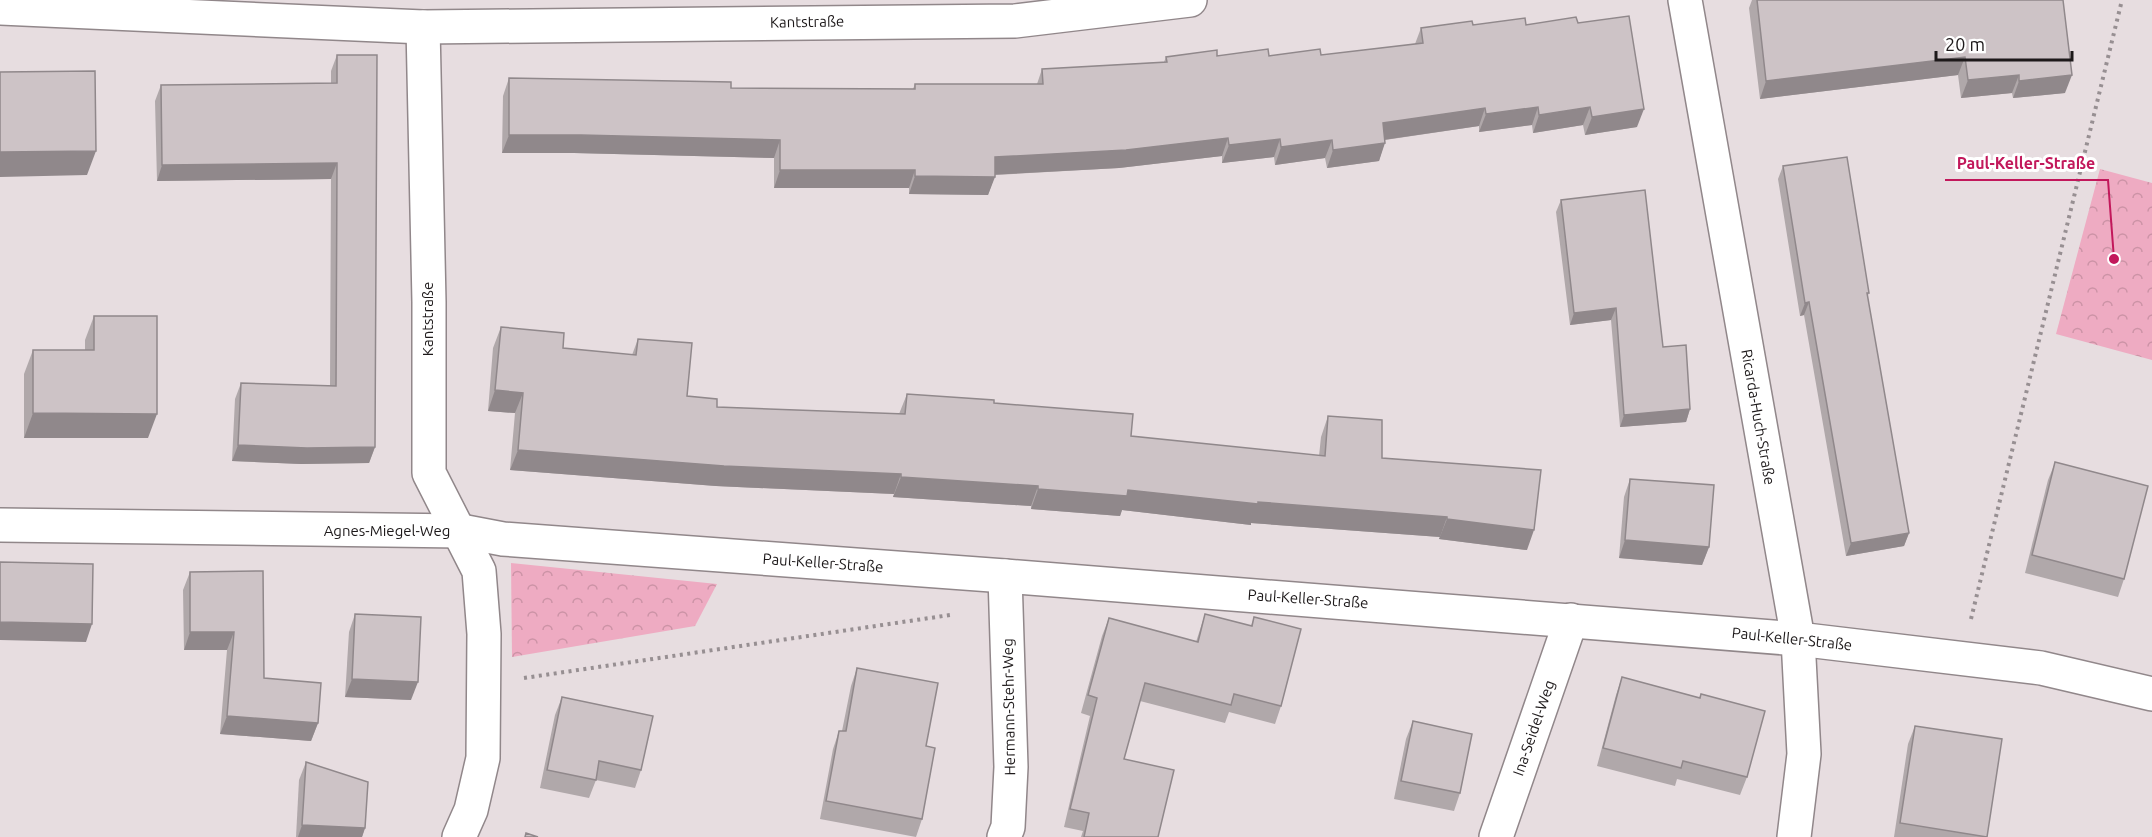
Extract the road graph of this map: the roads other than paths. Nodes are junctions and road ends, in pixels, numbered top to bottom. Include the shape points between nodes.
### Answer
1 (1190, 0) edge
2 (1685, 0) edge
3 (0, 8) edge
4 (423, 27) junction
5 (0, 525) edge
6 (460, 531) junction
7 (1006, 591) junction
8 (1571, 620) junction
9 (1798, 639) junction
10 (2152, 694) edge
11 (459, 837) edge
12 (1004, 837) edge
13 (1496, 837) edge
14 (1794, 837) edge

1 - 4 street, Kantstraße via 1015,21
2 - 9 street, Ricarda-Huch-Straße
3 - 4 street, Kantstraße
4 - 6 street, Kantstraße via 429,473
5 - 6 street, Agnes-Miegel-Weg
6 - 7 street, Paul-Keller-Straße via 503,539
6 - 11 street, Agnes-Miegel-Weg via 479,571 485,684 483,758 471,810
7 - 8 street, Paul-Keller-Straße
7 - 12 street, Hermann-Stehr-Weg via 1011,767
8 - 9 street, Paul-Keller-Straße
8 - 13 street, Ina-Seidel-Weg
9 - 10 street, Paul-Keller-Straße via 2042,668
9 - 14 street, Ricarda-Huch-Straße via 1804,754

